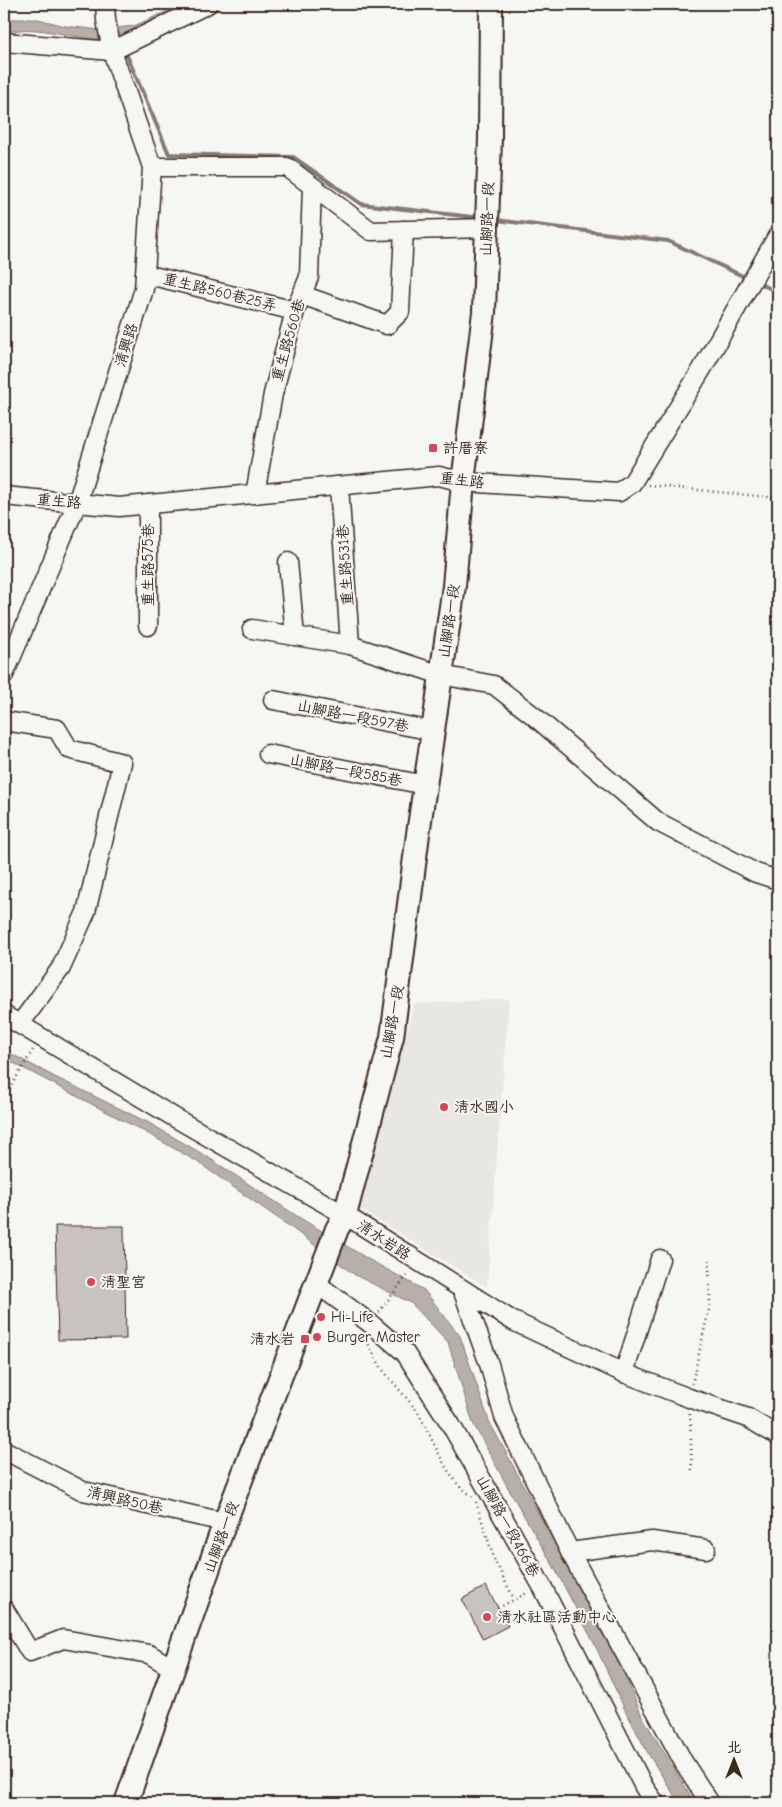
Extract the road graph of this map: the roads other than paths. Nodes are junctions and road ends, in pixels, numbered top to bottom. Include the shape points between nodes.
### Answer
1 (208, 4) edge
2 (492, 4) edge
3 (105, 12) edge
4 (4, 42) edge
5 (112, 51) junction
6 (152, 167) junction
7 (312, 186) junction
8 (486, 228) junction
9 (404, 230) junction
10 (778, 235) edge
11 (145, 274) junction
12 (302, 295) junction
13 (295, 311) junction
14 (463, 482) junction
15 (339, 486) junction
16 (255, 494) junction
17 (4, 496) edge
18 (77, 503) junction
19 (148, 504) junction
20 (288, 562) dead end
21 (148, 626) dead end
22 (252, 629) dead end
23 (295, 636) junction
24 (350, 645) junction
25 (4, 675) edge
26 (441, 675) junction
27 (273, 700) dead end
28 (4, 721) edge
29 (433, 731) junction
30 (268, 754) dead end
31 (425, 786) junction
32 (778, 880) edge
33 (4, 1015) edge
34 (20, 1024) junction
35 (341, 1222) junction
36 (660, 1259) dead end
37 (319, 1278) junction
38 (462, 1289) junction
39 (624, 1373) junction
40 (778, 1436) edge
41 (4, 1450) edge
42 (225, 1522) junction
43 (706, 1549) dead end
44 (570, 1552) junction
45 (4, 1609) edge
46 (174, 1669) junction
47 (126, 1803) edge
48 (655, 1803) edge
49 (710, 1803) edge

1 - 5 street
2 - 8 main road, 山腳路一段
3 - 5 street, 清興路
4 - 5 street
5 - 6 street, 清興路
6 - 7 street via 287,167
6 - 11 street, 清興路
7 - 9 street via 370,231
7 - 12 street, 重生路560巷 via 309,277
8 - 9 street
8 - 14 main road, 山腳路一段 via 484,312
9 - 12 street via 400,312 387,325
10 - 14 street, 重生路 via 632,483 619,492
11 - 13 street, 重生路560巷25弄
11 - 18 street, 清興路 via 144,289
12 - 13 street, 重生路560巷
13 - 16 street, 重生路560巷 via 273,394
14 - 15 street, 重生路 via 439,476
14 - 26 main road, 山腳路一段 via 454,586
15 - 16 street, 重生路
15 - 24 street, 重生路531巷
16 - 19 street, 重生路
17 - 18 street, 重生路
18 - 19 street, 重生路 via 120,507
18 - 25 street, 清興路
19 - 21 street, 重生路575巷
20 - 23 street
22 - 23 street
23 - 24 street
24 - 26 street
26 - 29 main road, 山腳路一段
26 - 32 street via 494,685 658,822 756,873
27 - 29 street, 山腳路一段597巷
28 - 34 street via 58,729 68,748 122,763 86,912 61,968
29 - 31 main road, 山腳路一段
30 - 31 street, 山腳路一段585巷
31 - 35 main road, 山腳路一段 via 392,1037
33 - 34 street, 清水岩路
34 - 35 street, 清水岩路
35 - 37 main road, 山腳路一段
35 - 38 street, 清水岩路
36 - 39 street
37 - 42 main road, 山腳路一段
37 - 48 street, 山腳路一段466巷 via 405,1353 451,1425 541,1586
38 - 39 street, 清水岩路 via 512,1321
38 - 44 street via 504,1418
39 - 40 street, 清水岩路 via 748,1418
41 - 42 street, 清興路50巷 via 83,1491
42 - 46 main road, 山腳路一段
43 - 44 street via 652,1541
44 - 49 street via 684,1763
45 - 46 street via 30,1652 63,1639 149,1654
46 - 47 main road, 山腳路一段

